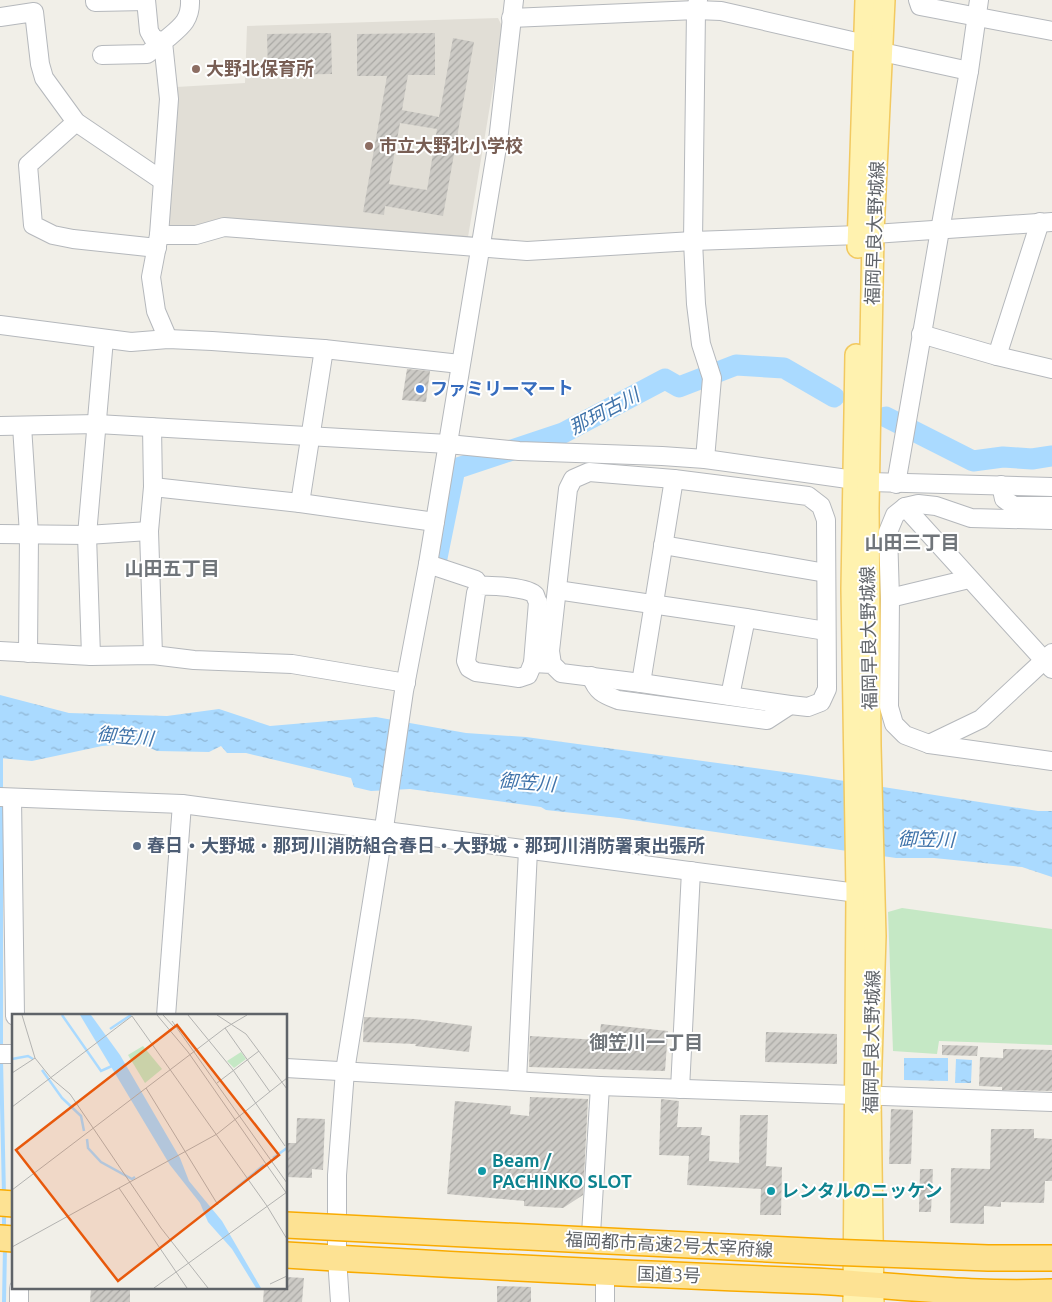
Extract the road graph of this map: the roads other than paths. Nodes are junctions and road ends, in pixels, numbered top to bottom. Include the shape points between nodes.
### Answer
1 (95, 0) edge
2 (190, 0) edge
3 (514, 0) edge
4 (866, 0) edge
5 (884, 0) edge
6 (918, 0) edge
7 (146, 1) edge
8 (697, 5) edge
9 (977, 8) edge
10 (0, 18) edge
11 (511, 18) junction
12 (1052, 31) edge
13 (163, 42) junction
14 (874, 48) junction
15 (102, 55) dead end
16 (969, 71) junction
17 (76, 122) junction
18 (163, 182) junction
19 (1046, 222) edge
20 (940, 230) junction
21 (866, 234) junction
22 (693, 240) junction
23 (158, 242) junction
24 (480, 248) junction
25 (0, 325) edge
26 (921, 334) junction
27 (104, 339) junction
28 (168, 339) junction
29 (324, 349) junction
30 (996, 356) junction
31 (460, 364) junction
32 (1052, 369) edge
33 (97, 424) junction
34 (0, 426) edge
35 (22, 426) junction
36 (152, 427) junction
37 (311, 437) junction
38 (448, 444) junction
39 (705, 460) junction
40 (674, 479) junction
41 (861, 481) junction
42 (896, 484) junction
43 (1001, 485) junction
44 (152, 487) junction
45 (1052, 487) edge
46 (300, 503) junction
47 (1052, 506) edge
48 (905, 507) junction
49 (1052, 520) edge
50 (435, 522) junction
51 (149, 531) junction
52 (0, 534) edge
53 (29, 534) junction
54 (87, 535) junction
55 (663, 545) junction
56 (428, 564) junction
57 (826, 573) junction
58 (969, 579) junction
59 (479, 586) junction
60 (558, 590) junction
61 (890, 598) junction
62 (654, 604) junction
63 (746, 618) junction
64 (826, 631) junction
65 (0, 652) edge
66 (28, 653) junction
67 (91, 656) junction
68 (153, 656) junction
69 (1049, 660) edge
70 (533, 663) junction
71 (552, 664) junction
72 (591, 676) junction
73 (641, 682) junction
74 (405, 687) junction
75 (730, 696) junction
76 (790, 706) junction
77 (862, 744) junction
78 (929, 744) junction
79 (1052, 761) edge
80 (6, 797) edge
81 (182, 804) junction
82 (384, 826) junction
83 (528, 850) junction
84 (691, 871) junction
85 (857, 893) junction
86 (866, 937) junction
87 (15, 1014) edge
88 (166, 1014) edge
89 (288, 1068) edge
90 (345, 1071) junction
91 (517, 1081) junction
92 (600, 1086) junction
93 (680, 1089) junction
94 (863, 1096) junction
95 (1052, 1102) edge
96 (288, 1218) edge
97 (337, 1221) junction
98 (288, 1225) edge
99 (591, 1234) junction
100 (288, 1242) edge
101 (864, 1245) junction
102 (1052, 1247) edge
103 (288, 1255) edge
104 (337, 1258) junction
105 (1052, 1258) edge
106 (605, 1273) junction
107 (1052, 1273) edge
108 (1052, 1292) edge
109 (864, 1293) edge
110 (340, 1302) edge
111 (605, 1302) edge

1 - 7 street
2 - 13 street via 185,23
3 - 11 street
4 - 14 main road, 福岡早良大野城線
5 - 14 main road, 福岡早良大野城線
6 - 9 street via 920,6
7 - 13 street via 149,32 153,38
8 - 11 street
8 - 14 street
8 - 22 street
9 - 12 street
9 - 16 street
10 - 17 street via 34,12 44,78
11 - 24 street via 498,141
13 - 15 street via 147,54
13 - 18 street via 169,99
14 - 16 street
14 - 21 main road, 福岡早良大野城線
16 - 20 street
17 - 18 street
17 - 23 street via 28,165 33,226 73,239
18 - 23 street
19 - 20 street
19 - 30 street
20 - 21 street
20 - 26 street
21 - 22 street
21 - 41 main road, 福岡早良大野城線
22 - 24 street via 526,251
22 - 39 street via 701,344 712,378
23 - 24 street via 224,227
23 - 28 street via 151,278 156,311
24 - 31 street
25 - 27 street
26 - 30 street
26 - 42 street
27 - 28 street via 131,342
27 - 33 street
28 - 29 street
29 - 31 street
29 - 37 street
30 - 32 street
31 - 38 street
33 - 35 street
33 - 36 street
33 - 54 street
34 - 35 street
35 - 53 street
36 - 37 street
36 - 44 street
37 - 38 street
37 - 46 street
38 - 39 street via 519,451
38 - 50 street
39 - 41 street
40 - 55 street
40 - 57 street via 808,496 821,506 826,520
40 - 60 street via 589,472 573,479 568,489
41 - 42 street
41 - 77 main road, 福岡早良大野城線
42 - 43 street
43 - 45 street
43 - 47 street via 1004,499 1014,506
44 - 46 street
44 - 51 street
46 - 50 street
48 - 49 street via 918,504 936,506 971,518
48 - 58 street
48 - 61 street via 895,516 888,532
50 - 56 street
51 - 54 street
51 - 68 street
52 - 53 street
53 - 54 street
53 - 66 street
54 - 67 street
55 - 57 street
55 - 62 street
56 - 59 street via 476,580
56 - 74 street
57 - 64 street
58 - 61 street
58 - 69 street
59 - 70 street via 529,590 535,595 538,602
59 - 70 street via 466,662 469,668 476,672 519,678 528,676
60 - 62 street
60 - 71 street via 550,650
61 - 78 street via 888,707 894,724 905,735
62 - 63 street
62 - 73 street
63 - 64 street
63 - 75 street
64 - 76 street via 827,689 821,702 808,707
65 - 66 street
66 - 67 street
67 - 68 street
68 - 74 street via 292,664
69 - 78 street via 982,719
70 - 71 street
71 - 72 street via 561,673
72 - 73 street
72 - 76 street via 605,695 618,700 768,720
73 - 75 street
74 - 82 street
75 - 76 street
77 - 85 main road, 福岡早良大野城線
77 - 86 main road, 福岡早良大野城線
78 - 79 street
80 - 81 street
80 - 87 street
81 - 82 street
81 - 88 street
82 - 83 street
82 - 90 street
83 - 84 street
83 - 91 street
84 - 85 street
84 - 93 street
85 - 86 main road, 福岡早良大野城線
86 - 94 main road, 福岡早良大野城線
89 - 90 street
90 - 91 street
90 - 97 street via 337,1174
91 - 92 street
92 - 93 street
92 - 99 street
93 - 94 street
94 - 95 street
94 - 101 main road, 福岡早良大野城線
96 - 97 highway
97 - 99 highway
97 - 104 street
98 - 105 highway, 福岡都市高速2号太宰府線, bridge via 818,1252
99 - 101 highway
100 - 107 highway, 福岡都市高速2号太宰府線 via 988,1274
101 - 102 highway
101 - 109 main road, 福岡早良大野城線
103 - 104 highway, 国道3号
104 - 106 highway, 国道3号
104 - 110 street
106 - 109 highway, 国道3号
106 - 111 street
108 - 109 highway, 国道3号 via 943,1289

